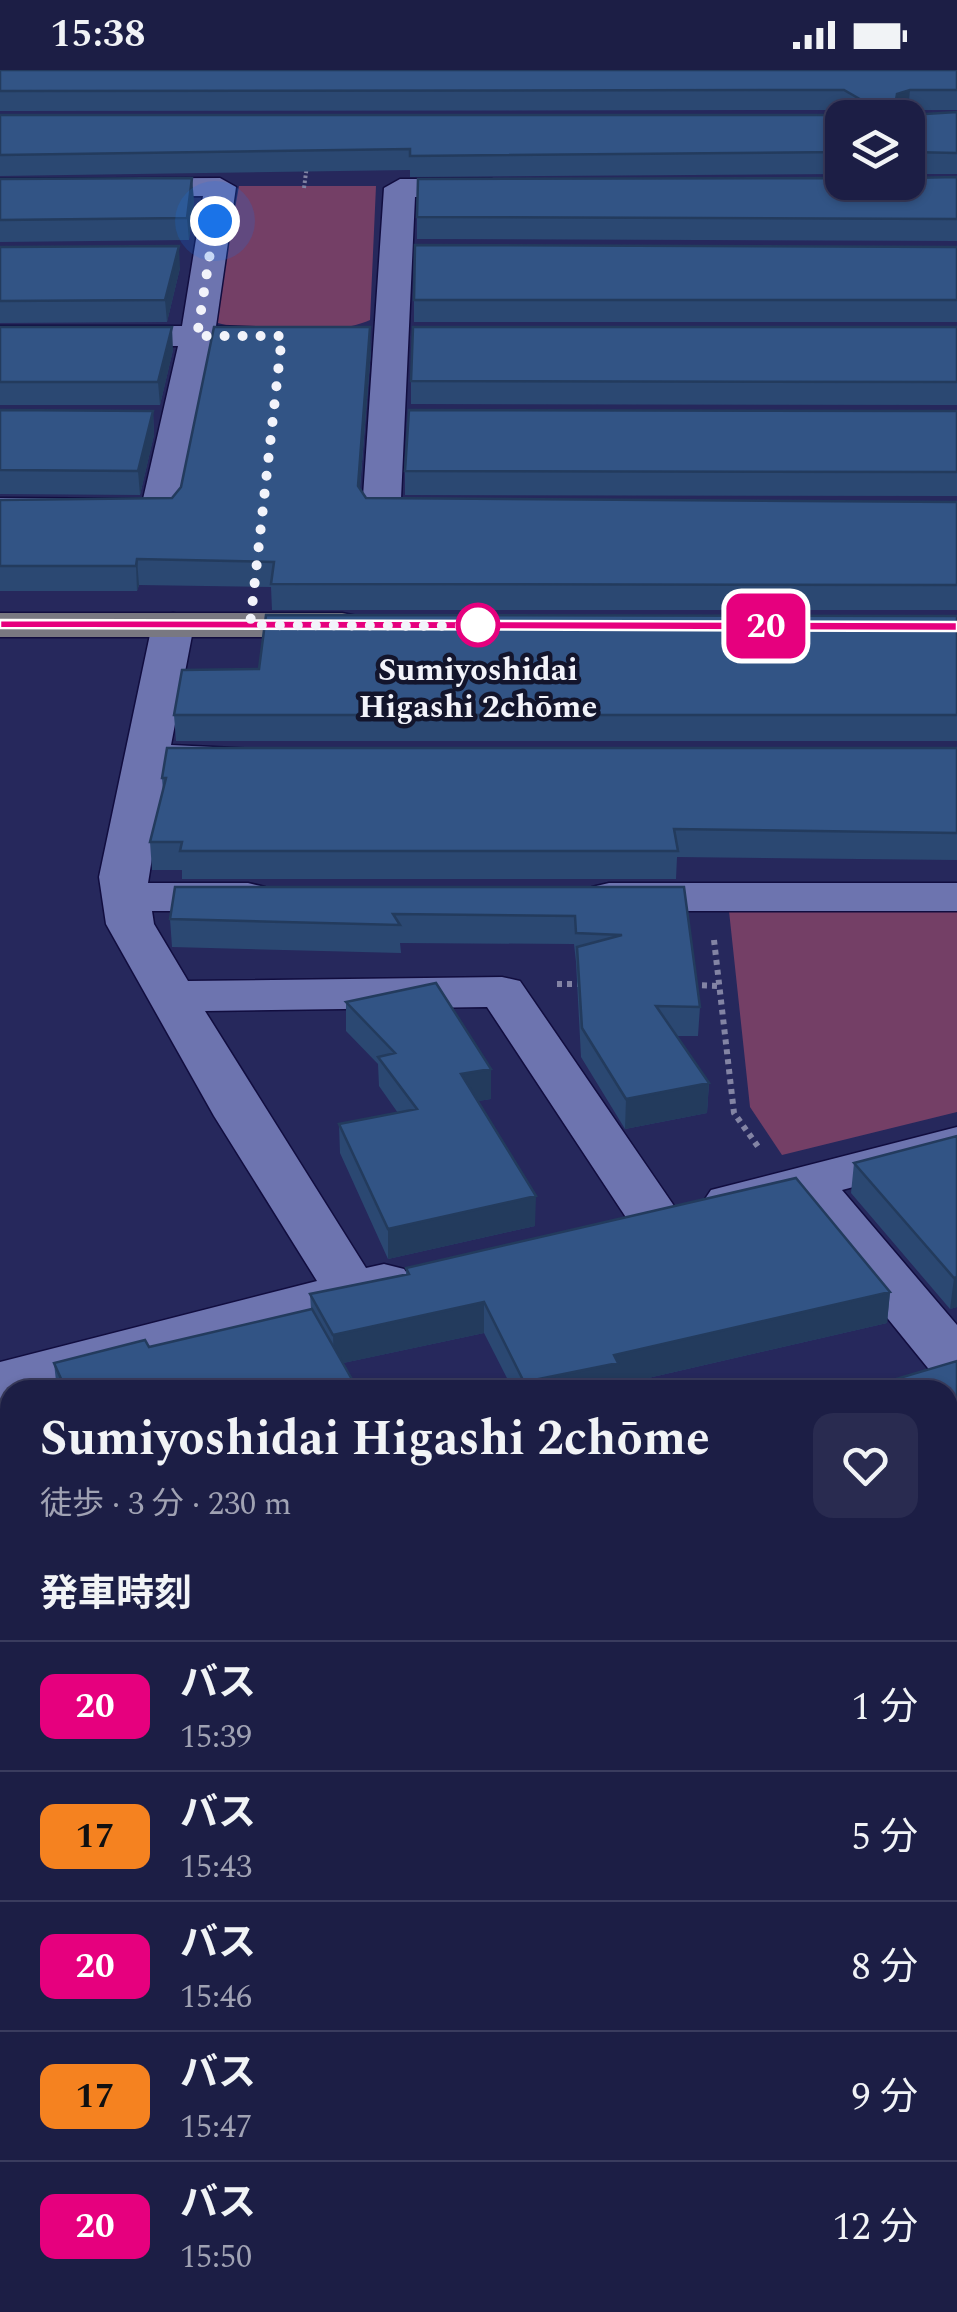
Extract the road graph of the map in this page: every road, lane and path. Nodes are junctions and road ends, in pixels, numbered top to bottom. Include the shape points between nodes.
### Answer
1 (308, 156) edge
2 (0, 188) edge
3 (304, 188) dead end
4 (519, 188) edge
5 (395, 253) junction
6 (434, 253) edge
7 (172, 254) edge
8 (211, 254) junction
9 (390, 334) junction
10 (429, 334) edge
11 (318, 335) edge
12 (354, 335) edge
13 (0, 336) edge
14 (197, 336) junction
15 (392, 419) junction
16 (431, 419) edge
17 (140, 420) edge
18 (180, 420) junction
19 (0, 510) edge
20 (480, 511) edge
21 (173, 624) junction
22 (0, 625) edge
23 (386, 625) edge
24 (147, 758) junction
25 (285, 758) edge
26 (126, 897) junction
27 (301, 897) edge
28 (574, 897) edge
29 (710, 897) junction
30 (957, 897) edge
31 (601, 984) edge
32 (680, 985) edge
33 (720, 986) junction
34 (502, 992) junction
35 (172, 996) junction
36 (957, 1142) edge
37 (799, 1186) junction
38 (656, 1219) junction
39 (598, 1232) edge
40 (427, 1272) edge
41 (350, 1290) junction
42 (957, 1366) edge
43 (22, 1380) edge
44 (916, 1380) edge

1 - 3 path
2 - 8 street via 220,187
4 - 5 street via 400,188
5 - 6 street
5 - 9 street
7 - 8 street
8 - 14 street
9 - 10 street
9 - 12 street
9 - 15 street
11 - 14 street
13 - 14 street
14 - 18 street
15 - 16 street
15 - 20 street via 381,511
17 - 18 street
18 - 19 street via 160,511
21 - 22 street
21 - 23 street
21 - 24 street
24 - 25 street
24 - 26 street
26 - 27 street
26 - 35 street via 130,924
28 - 29 street
29 - 30 street
29 - 33 path
31 - 34 path
32 - 33 path
33 - 37 path via 734,1114
34 - 35 street
34 - 38 street
35 - 41 street
36 - 37 street
37 - 38 street
37 - 42 street
38 - 39 street
40 - 41 street
41 - 43 street
42 - 44 street

